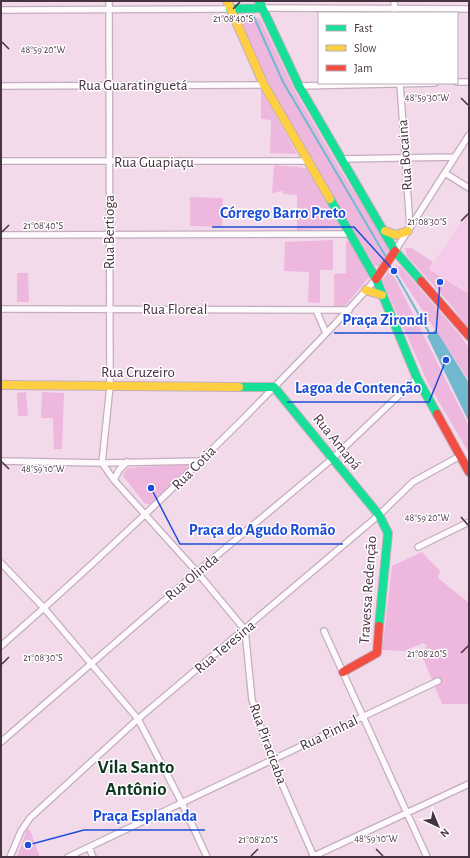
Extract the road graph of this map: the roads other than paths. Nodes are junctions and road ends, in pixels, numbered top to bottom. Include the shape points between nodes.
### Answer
1 (109, 1) edge
2 (394, 1) edge
3 (260, 4) edge
4 (229, 5) edge
5 (469, 9) edge
6 (1, 10) edge
7 (109, 10) junction
8 (395, 11) edge
9 (458, 82) edge
10 (469, 82) edge
11 (400, 84) edge
12 (108, 85) junction
13 (264, 85) junction
14 (1, 86) edge
15 (299, 86) junction
16 (469, 135) edge
17 (455, 157) junction
18 (405, 158) junction
19 (341, 160) junction
20 (1, 161) edge
21 (308, 161) junction
22 (108, 162) junction
23 (445, 173) junction
24 (469, 188) edge
25 (383, 229) junction
26 (409, 229) junction
27 (109, 233) junction
28 (351, 234) junction
29 (1, 235) edge
30 (396, 251) junction
31 (376, 278) junction
32 (366, 290) junction
33 (382, 295) junction
34 (1, 309) edge
35 (109, 309) junction
36 (316, 310) junction
37 (349, 310) junction
38 (326, 333) junction
39 (469, 336) edge
40 (417, 378) junction
41 (1, 385) edge
42 (110, 386) junction
43 (274, 387) junction
44 (460, 456) junction
45 (332, 459) junction
46 (201, 461) junction
47 (1, 462) edge
48 (127, 462) junction
49 (102, 463) junction
50 (469, 472) edge
51 (114, 480) junction
52 (379, 515) junction
53 (145, 516) junction
54 (469, 522) edge
55 (418, 547) dead end
56 (1, 562) edge
57 (197, 572) junction
58 (44, 608) junction
59 (245, 630) junction
60 (324, 631) dead end
61 (1, 646) edge
62 (91, 664) junction
63 (344, 672) junction
64 (438, 681) dead end
65 (363, 716) junction
66 (138, 719) junction
67 (1, 742) edge
68 (272, 761) junction
69 (469, 784) edge
70 (182, 803) junction
71 (407, 813) junction
72 (89, 847) junction
73 (10, 857) edge
74 (68, 857) edge
75 (93, 857) edge
76 (207, 857) edge
77 (313, 857) edge
78 (427, 857) edge

1 - 7 street, Rua Bertioga
2 - 8 street
3 - 4 main road
3 - 8 street
3 - 15 main road
4 - 7 street
4 - 13 main road
5 - 8 street
6 - 7 street
7 - 12 street, Rua Bertioga
9 - 10 street
11 - 15 street
11 - 18 street, Rua Bocaina
12 - 13 street, Rua Guaratinguetá
12 - 14 street, Rua Guaratinguetá
12 - 22 street, Rua Bertioga
13 - 21 main road
15 - 19 main road
16 - 17 street
17 - 18 street
17 - 23 street
18 - 19 street
18 - 26 street, Rua Bocaina
19 - 25 main road
20 - 22 street, Rua Guapiaçu
21 - 22 street, Rua Guapiaçu
21 - 28 main road
22 - 27 street, Rua Bertioga
23 - 24 street
23 - 26 street
25 - 26 main road via 397,236
25 - 30 main road
26 - 30 street
27 - 28 street
27 - 29 street
27 - 35 street, Rua Bertioga
28 - 31 main road
30 - 31 main road
30 - 39 main road
31 - 32 street, Rua Cotia
31 - 33 main road
32 - 33 main road
32 - 37 street, Rua Cotia
33 - 40 main road
34 - 35 street, Rua Floreal
35 - 36 street, Rua Floreal
35 - 42 street, Rua Bertioga
36 - 37 street, Rua Floreal
36 - 38 street
37 - 38 street, Rua Cotia
38 - 43 street, Rua Cotia
40 - 44 main road
40 - 45 street, Rua Olinda
41 - 42 main road, Rua Cruzeiro
42 - 43 main road, Rua Cruzeiro
42 - 49 street, Rua Bertioga
43 - 45 main road, Rua Amapá
43 - 46 street, Rua Cotia
44 - 50 main road
44 - 52 street, Rua Teresina via 413,482
45 - 52 main road, Rua Amapá
45 - 57 street, Rua Olinda
46 - 48 street
46 - 53 street, Rua Cotia
47 - 49 street
48 - 49 street
48 - 51 street
49 - 51 street
51 - 53 street
52 - 59 street, Rua Teresina
52 - 63 main road, Travessa Redenção via 388,533 377,653
53 - 57 street
53 - 58 street, Rua Cotia
54 - 55 street
56 - 58 street
57 - 59 street
57 - 62 street, Rua Olinda
58 - 61 street, Rua Cotia
58 - 62 street
59 - 66 street, Rua Teresina
59 - 68 street, Rua Piracicaba via 252,700
60 - 63 street
62 - 66 street
62 - 67 street, Rua Olinda
63 - 65 street
64 - 65 street, Rua Pinhal
65 - 68 street, Rua Pinhal
65 - 71 street
66 - 70 street
66 - 73 street, Rua Teresina via 30,818 21,831
68 - 70 street, Rua Pinhal
68 - 77 street, Rua Piracicaba
69 - 71 street
70 - 72 street, Rua Pinhal
70 - 76 street
71 - 77 street
71 - 78 street
72 - 74 street, Rua Pinhal
72 - 75 street

